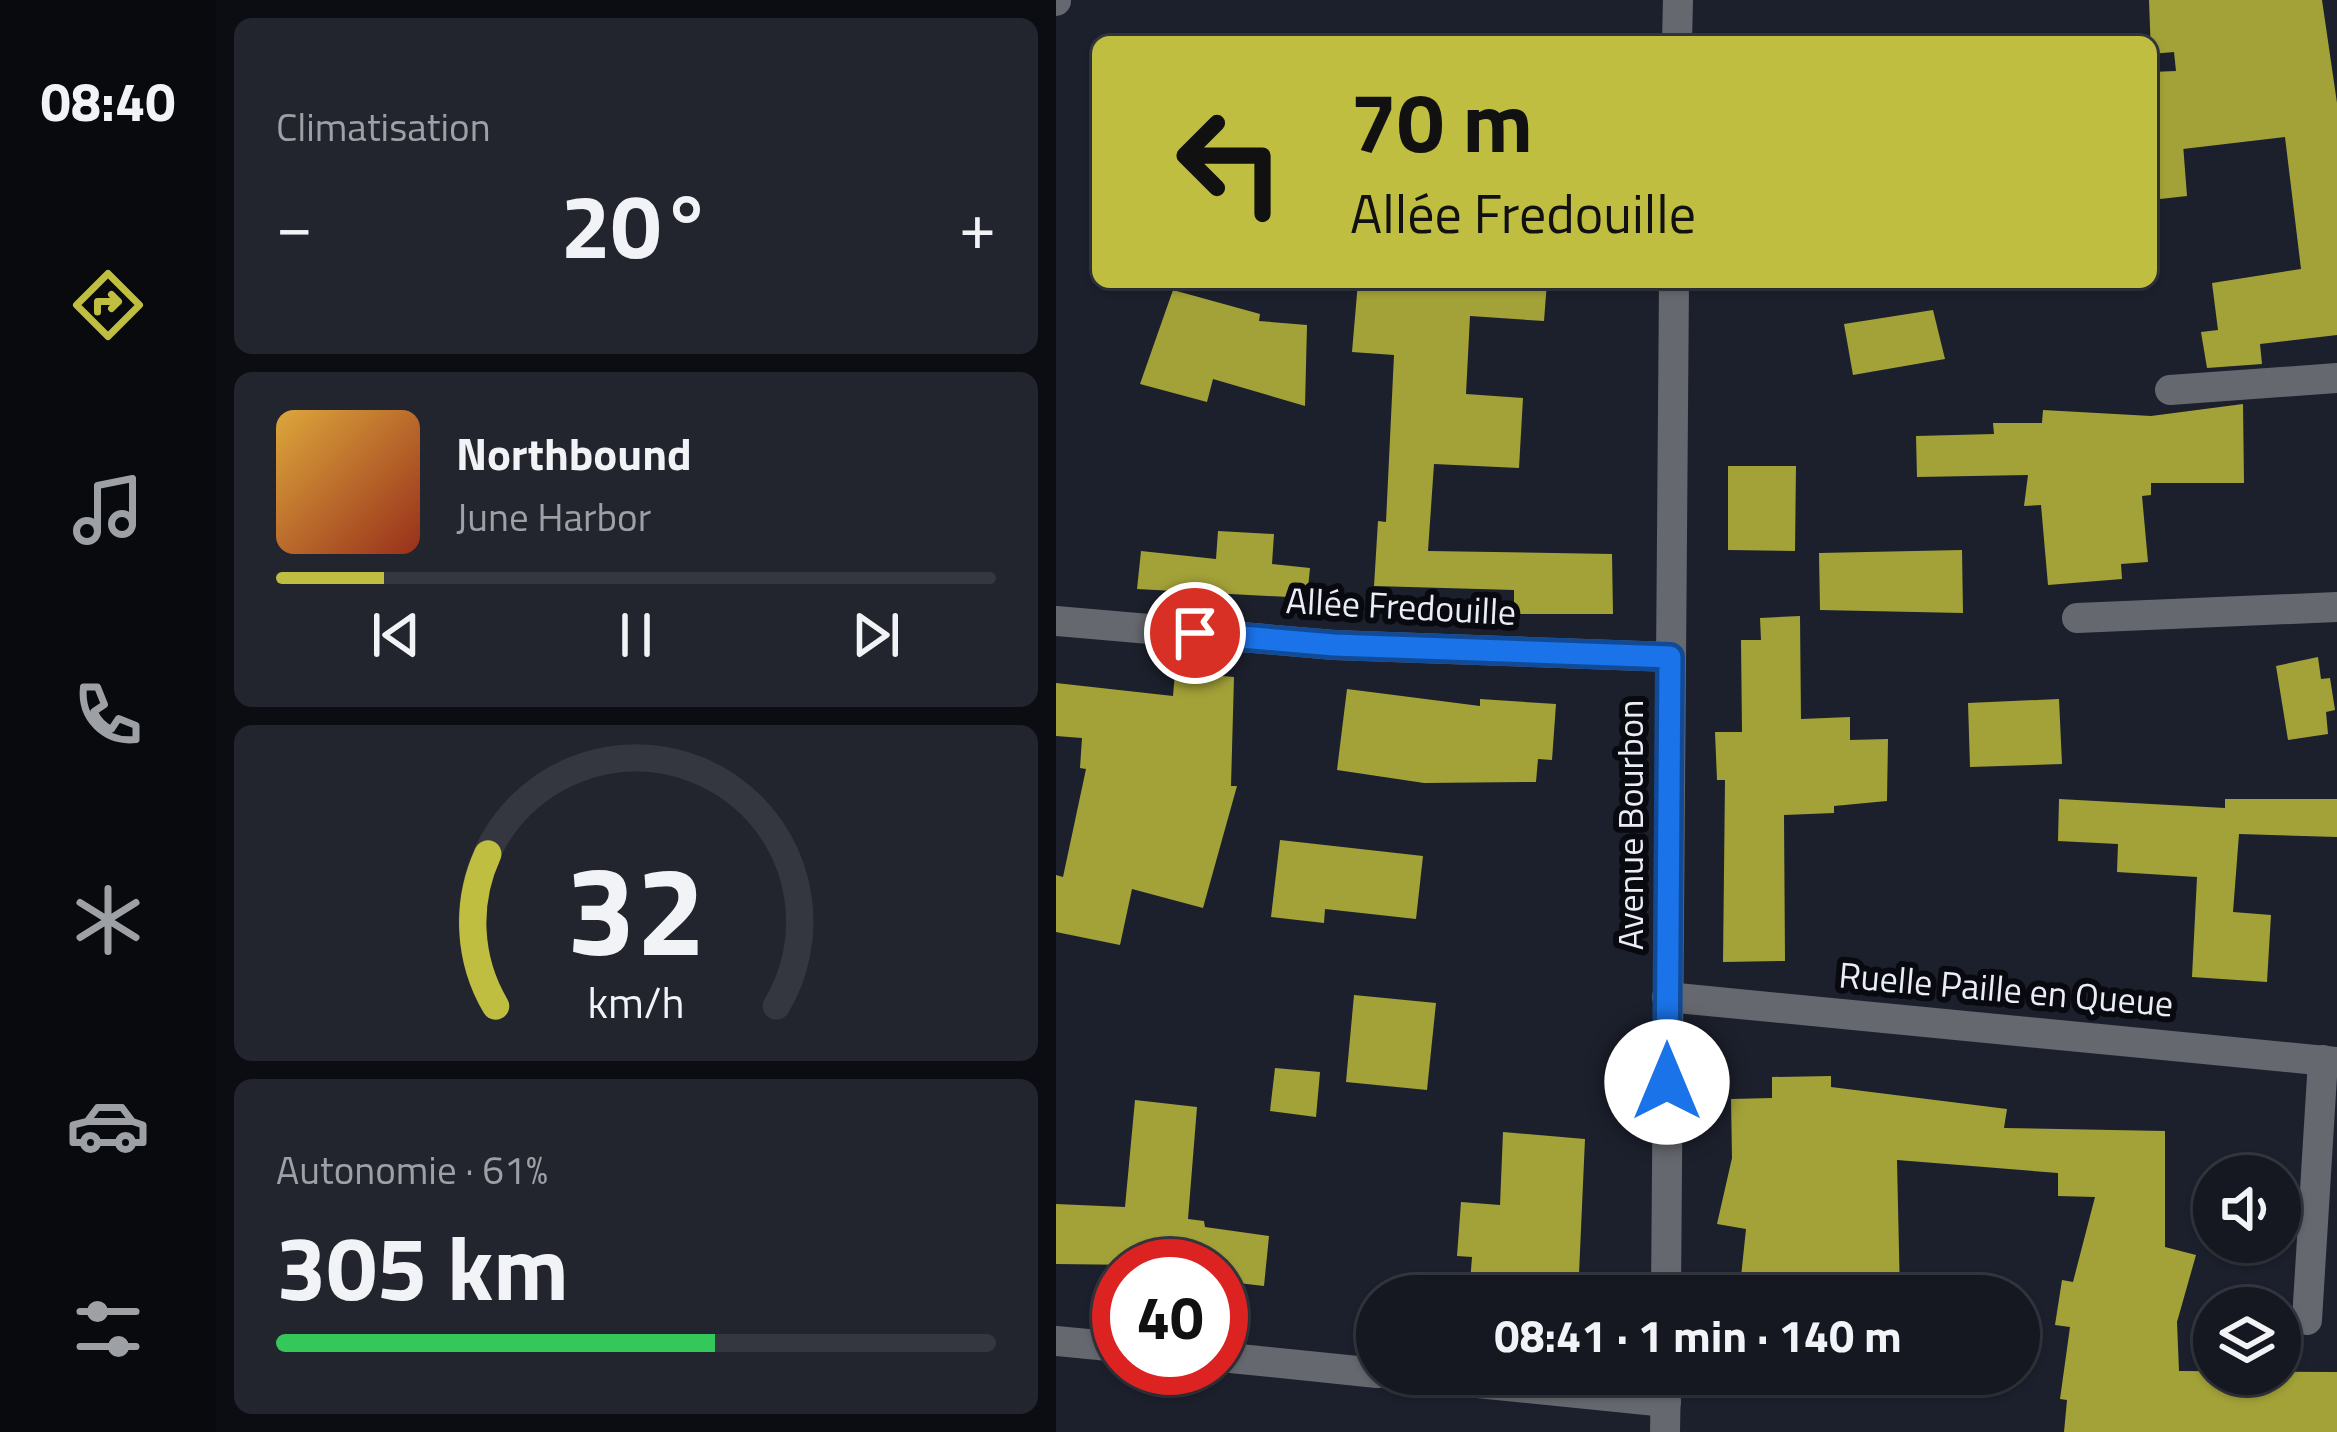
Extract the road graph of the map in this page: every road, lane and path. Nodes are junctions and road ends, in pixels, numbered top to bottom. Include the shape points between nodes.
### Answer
1 (1678, 0) edge
2 (1677, 36) edge
3 (1674, 288) edge
4 (2337, 378) edge
5 (2170, 391) dead end
6 (2337, 607) edge
7 (2077, 617) dead end
8 (1056, 621) edge
9 (1670, 657) junction
10 (1667, 997) junction
11 (2330, 1061) edge
12 (1666, 1275) edge
13 (2307, 1320) dead end
14 (1056, 1341) edge
15 (1092, 1344) edge
16 (1248, 1361) edge
17 (1356, 1371) edge
18 (1589, 1395) edge
19 (1666, 1403) edge

1 - 2 street
3 - 9 street, Avenue Bourbon
4 - 5 street
6 - 7 street
8 - 9 street, Allée Fredouille via 1334,645
9 - 10 street, Avenue Bourbon
10 - 11 street, Ruelle Paille en Queue
10 - 12 street, Avenue Bourbon
11 - 13 street
14 - 15 street
16 - 17 street
18 - 19 street

